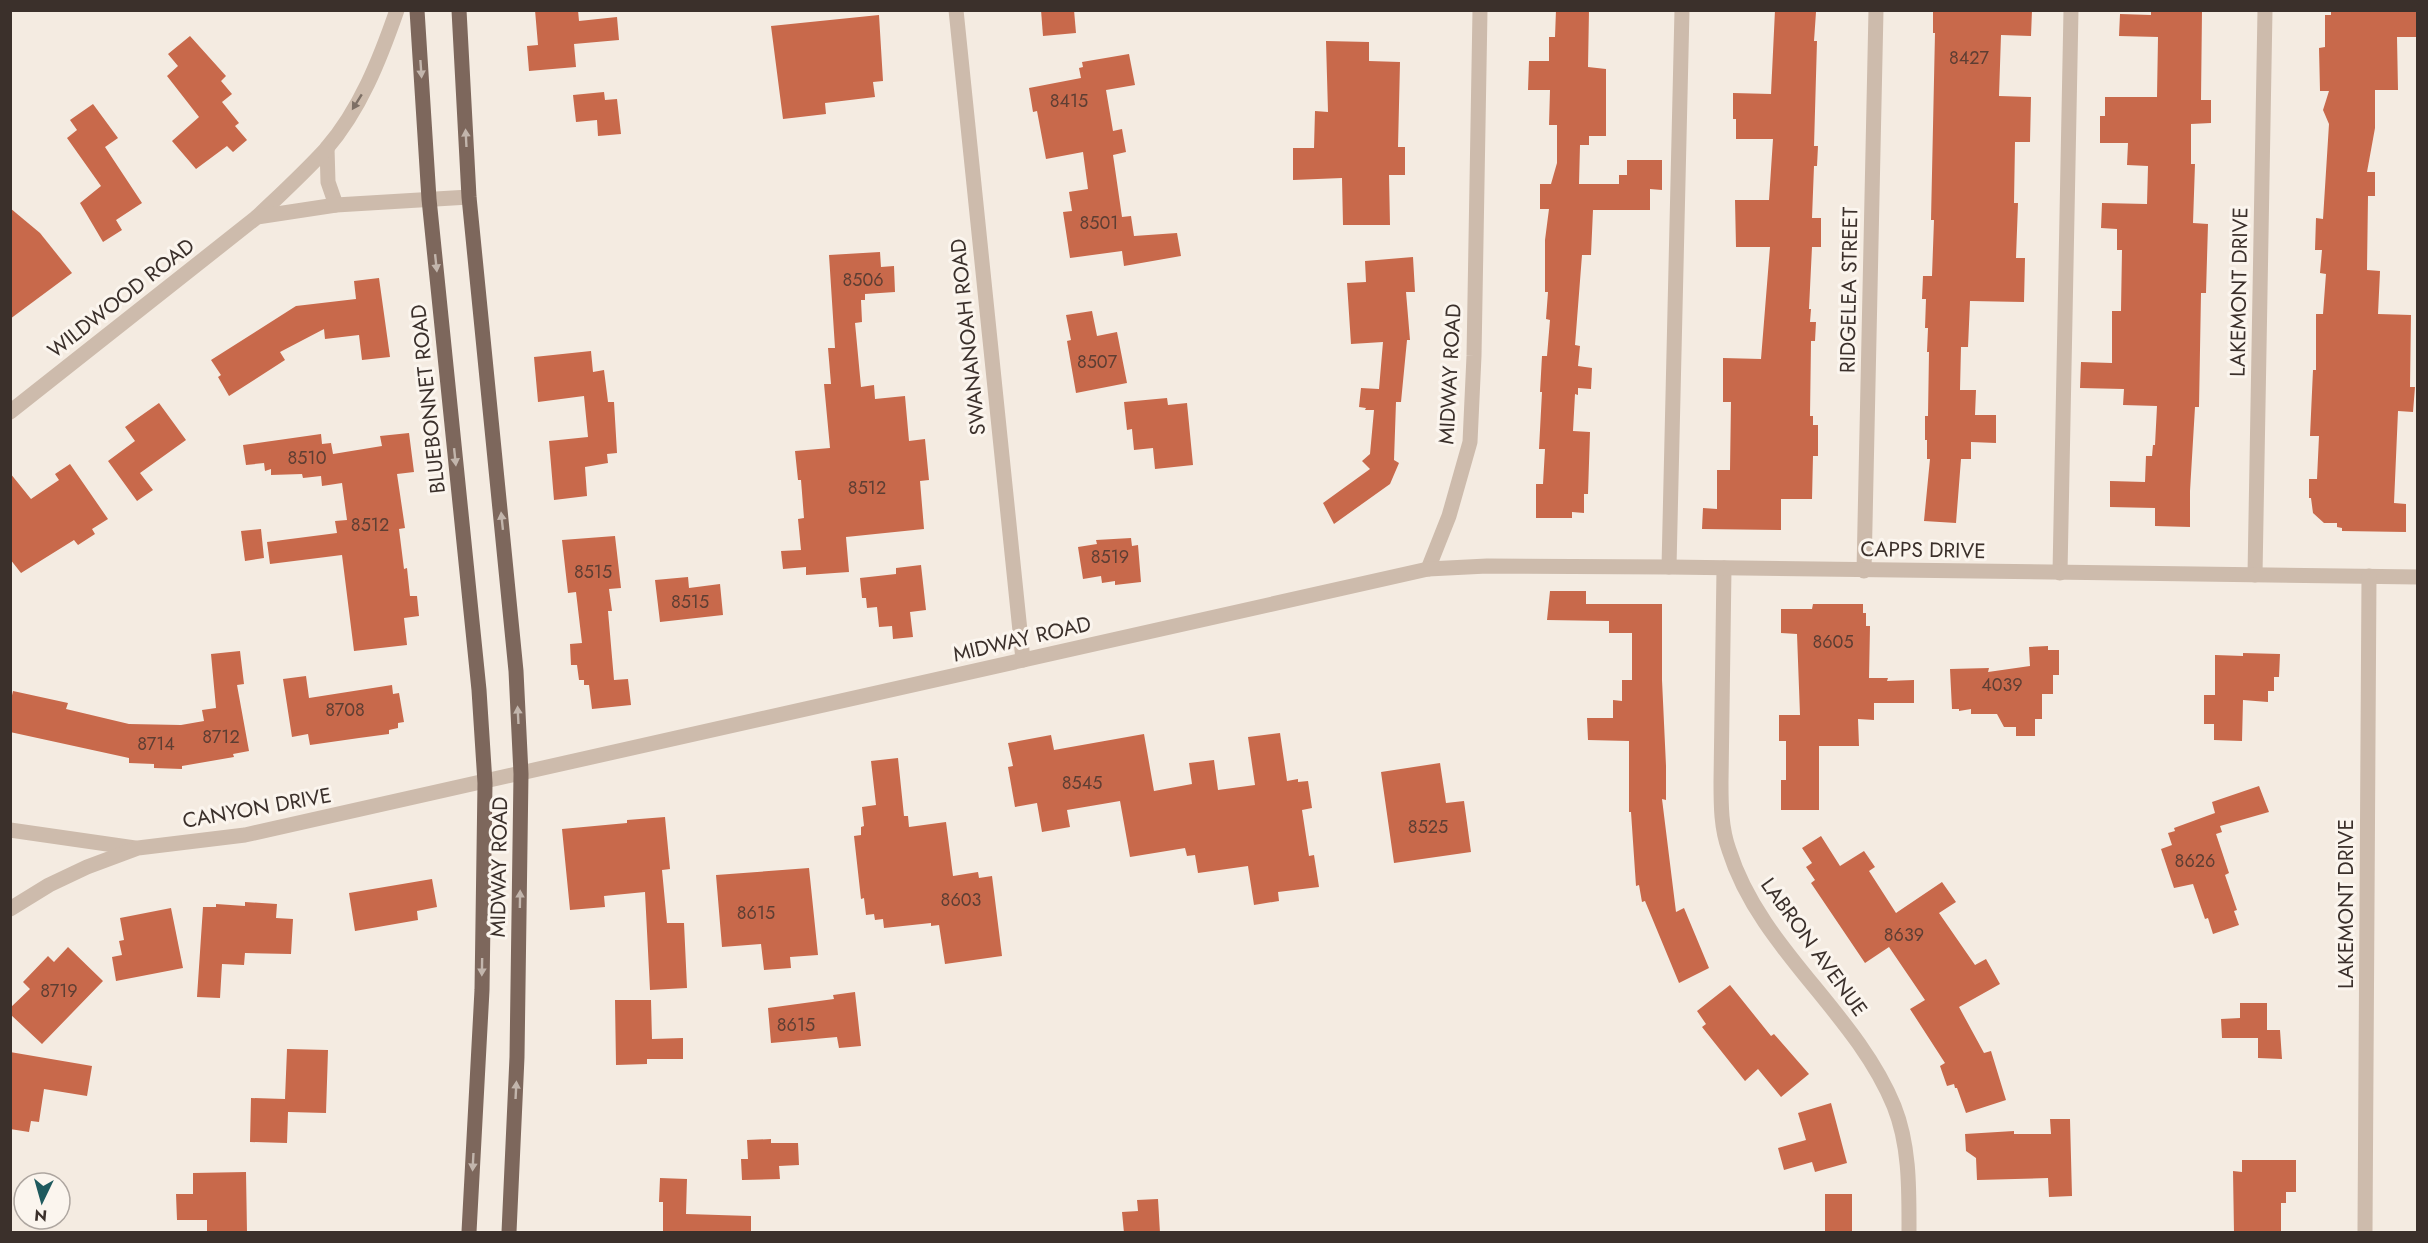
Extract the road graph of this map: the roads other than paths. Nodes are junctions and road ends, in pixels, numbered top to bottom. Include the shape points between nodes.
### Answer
1 (397, 10) edge
2 (417, 10) edge
3 (459, 10) edge
4 (956, 10) edge
5 (1480, 10) edge
6 (1682, 10) edge
7 (1876, 10) edge
8 (2071, 10) edge
9 (2265, 10) edge
10 (327, 148) junction
11 (469, 197) junction
12 (429, 199) junction
13 (336, 205) junction
14 (257, 217) junction
15 (10, 412) edge
16 (1669, 567) junction
17 (1724, 568) junction
18 (1428, 569) junction
19 (1864, 571) junction
20 (2060, 573) junction
21 (2255, 575) junction
22 (2369, 576) junction
23 (2418, 577) edge
24 (1023, 660) junction
25 (521, 774) junction
26 (486, 783) junction
27 (10, 830) edge
28 (138, 848) junction
29 (10, 909) edge
30 (469, 1233) edge
31 (509, 1233) edge
32 (1909, 1233) edge
33 (2365, 1233) edge

1 -> 10 street, WILDWOOD ROAD via 360,98
2 -> 12 main road, BLUEBONNET ROAD
11 -> 3 main road
4 - 24 street, SWANANOAH ROAD
5 - 18 street, MIDWAY ROAD via 1470,442 1449,516
6 - 16 street
7 - 19 street, RIDGELEA STREET
8 - 20 street
9 - 21 street, LAKEMONT DRIVE
10 - 13 street via 328,182
10 - 14 street, WILDWOOD ROAD
11 - 12 street, WILDWOOD ROAD
25 -> 11 main road via 516,671
12 - 13 street, WILDWOOD ROAD
12 -> 26 main road, BLUEBONNET ROAD
13 - 14 street, WILDWOOD ROAD
14 - 15 street, WILDWOOD ROAD
16 - 17 street, CAPPS DRIVE
16 - 18 street, CAPPS DRIVE
17 - 19 street, CAPPS DRIVE
17 - 32 street, LABRON AVENUE via 1721,782 1728,849 1760,917 1861,1047 1895,1108 1909,1179
18 - 24 street, MIDWAY ROAD
19 - 20 street, CAPPS DRIVE
20 - 21 street, CAPPS DRIVE
21 - 22 street, CAPPS DRIVE
22 - 23 street, CAPPS DRIVE
22 - 33 street, LAKEMONT DRIVE
24 - 25 street, MIDWAY ROAD
25 - 26 street, CANYON DRIVE
31 -> 25 main road, MIDWAY ROAD via 517,1057
26 - 28 street, CANYON DRIVE via 245,835
26 -> 30 main road, MIDWAY ROAD via 482,990
27 - 28 street
28 - 29 street, CANYON DRIVE via 49,885

